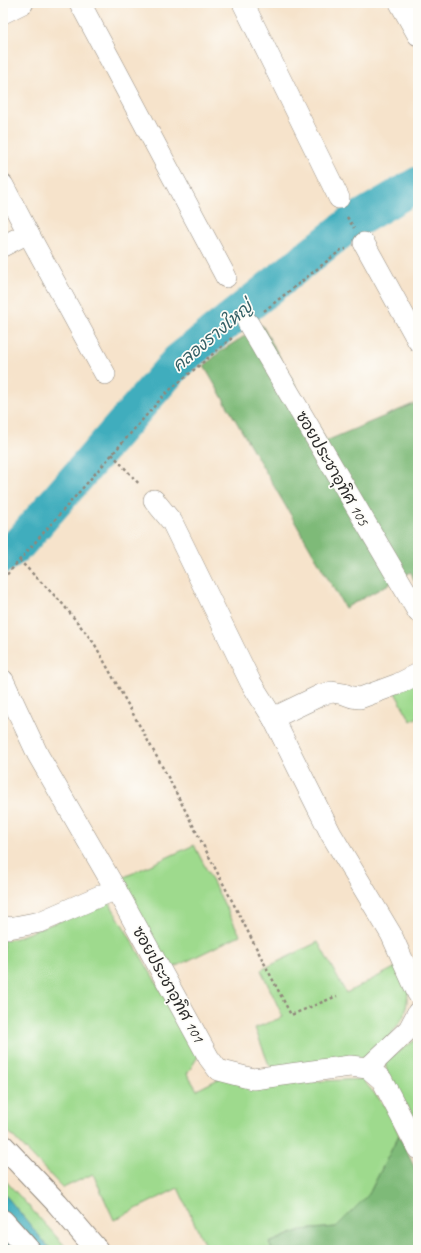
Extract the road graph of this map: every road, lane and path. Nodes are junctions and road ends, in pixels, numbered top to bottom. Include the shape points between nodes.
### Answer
1 (23, 3) edge
2 (80, 3) edge
3 (243, 3) edge
4 (400, 3) edge
5 (3, 13) edge
6 (418, 35) edge
7 (3, 185) edge
8 (339, 198) dead end
9 (28, 233) junction
10 (3, 246) edge
11 (365, 246) joint
12 (226, 276) dead end
13 (248, 323) junction
14 (418, 341) edge
15 (105, 374) dead end
16 (112, 454) junction
17 (154, 500) joint
18 (19, 560) junction
19 (3, 579) edge
20 (418, 612) edge
21 (418, 674) edge
22 (3, 680) edge
23 (273, 718) junction
24 (116, 889) junction
25 (3, 926) edge
26 (418, 994) edge
27 (337, 996) dead end
28 (418, 1012) edge
29 (368, 1068) junction
30 (3, 1146) edge
31 (418, 1149) edge
32 (3, 1221) edge
33 (29, 1250) edge
34 (97, 1250) edge

1 - 5 street
2 - 12 street
3 - 8 street
4 - 6 street
7 - 9 street
9 - 10 street
9 - 15 street
11 - 13 path via 341,250
11 - 14 street
13 - 16 path via 165,394
13 - 20 street, ซอยประชาอุทิศ 105
16 - 17 path
16 - 18 path
17 - 23 street via 172,522 251,683
18 - 19 path
18 - 27 path via 61,602 94,643 169,779 291,1015
21 - 23 street via 360,698 332,692 321,695
22 - 24 street, ซอยประชาอุทิศ 101 via 38,756
23 - 26 street via 331,834 391,934
24 - 25 street via 40,922 9,928
24 - 29 street, ซอยประชาอุทิศ 101 via 218,1070 253,1079 350,1066
28 - 29 street via 409,1029
29 - 31 street via 382,1080
30 - 34 main road
32 - 33 main road

